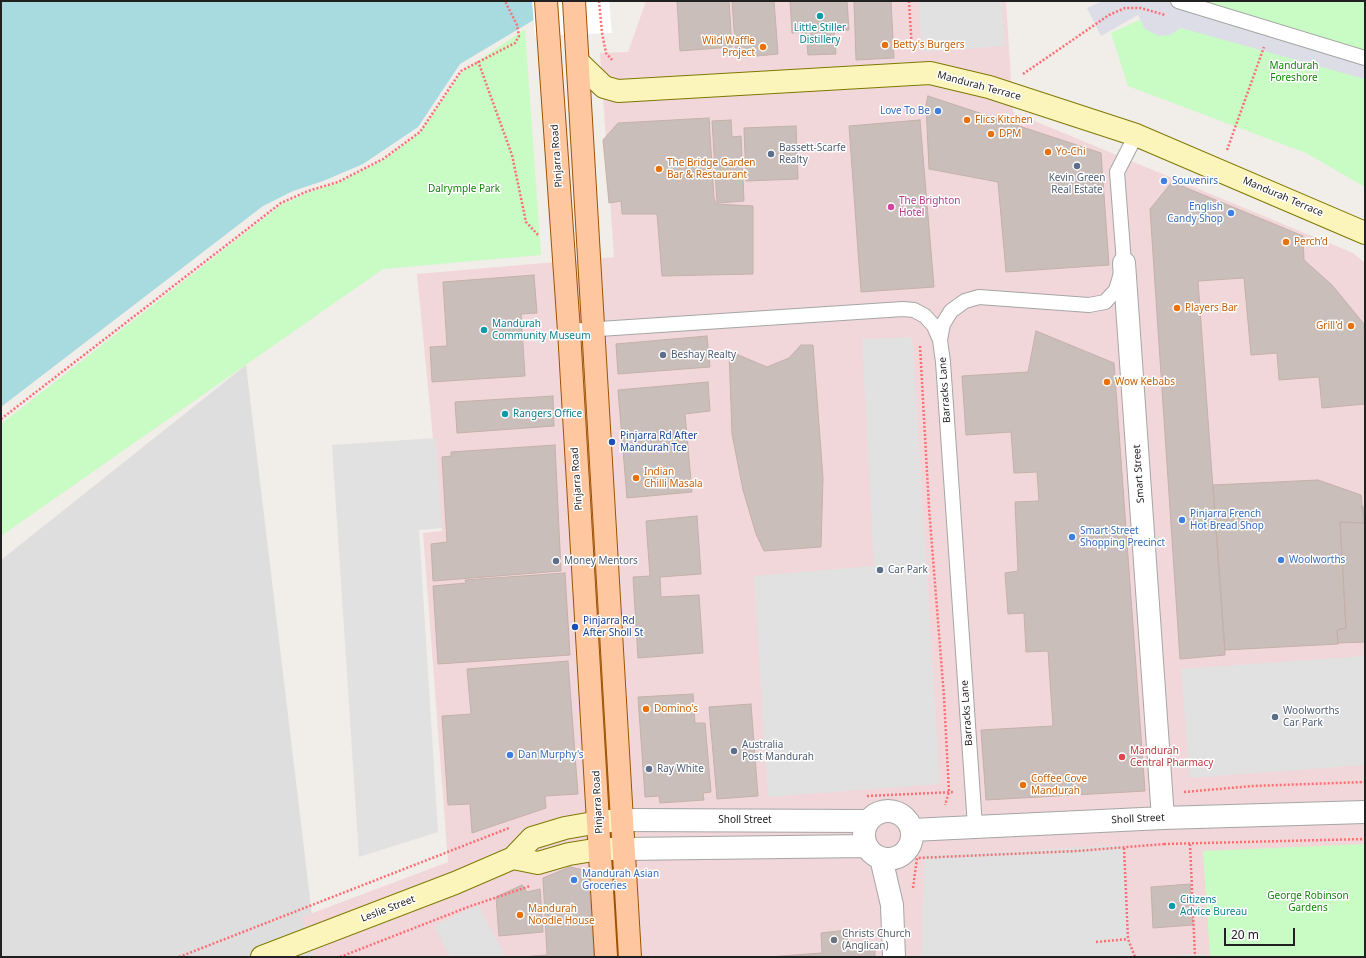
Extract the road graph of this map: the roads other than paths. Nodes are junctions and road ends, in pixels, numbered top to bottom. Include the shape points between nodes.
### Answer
1 (546, 1) edge
2 (574, 1) edge
3 (1178, 1) edge
4 (1365, 58) edge
5 (578, 62) junction
6 (1136, 135) junction
7 (1365, 233) edge
8 (1124, 262) junction
9 (592, 330) junction
10 (569, 331) junction
11 (940, 340) junction
12 (1365, 812) edge
13 (1163, 818) junction
14 (622, 820) junction
15 (868, 821) junction
16 (599, 822) junction
17 (975, 826) junction
18 (912, 830) junction
19 (600, 849) junction
20 (623, 849) junction
21 (873, 852) junction
22 (906, 852) junction
23 (513, 858) junction
24 (892, 905) junction
25 (262, 957) edge
26 (606, 957) edge
27 (630, 957) edge
28 (894, 957) edge

1 - 10 main road, Pinjarra Road
2 - 5 main road
3 - 4 lane
5 - 6 street, Mandurah Terrace via 604,87 618,91 930,73 999,90
5 - 9 main road
6 - 7 street, Mandurah Terrace
6 - 8 lane, Smart Street via 1118,172
8 - 11 lane via 1116,290 1105,302 1089,305 979,297 965,301 951,311 943,324
8 - 13 street, Smart Street
9 - 10 lane, Barracks Lane
9 - 11 lane, Barracks Lane via 902,309 914,310 925,316 934,326
9 - 14 main road
10 - 16 main road, Pinjarra Road
11 - 17 lane, Barracks Lane
12 - 13 street, Sholl Street
13 - 17 street, Sholl Street
14 - 15 street, Sholl Street
14 - 16 street, Leslie Street
14 - 20 main road
15 - 18 street via 874,815 889,811 904,817
15 - 21 street via 864,833
16 - 19 main road, Pinjarra Road
16 - 23 street, Leslie Street via 565,828 532,838
17 - 18 street, Sholl Street
18 - 22 street via 912,838
19 - 20 street
19 - 23 street via 538,863
19 - 26 main road, Pinjarra Road
20 - 21 street
20 - 27 main road
21 - 22 street via 891,860
21 - 24 street
22 - 24 street
23 - 25 street, Leslie Street
24 - 28 street

